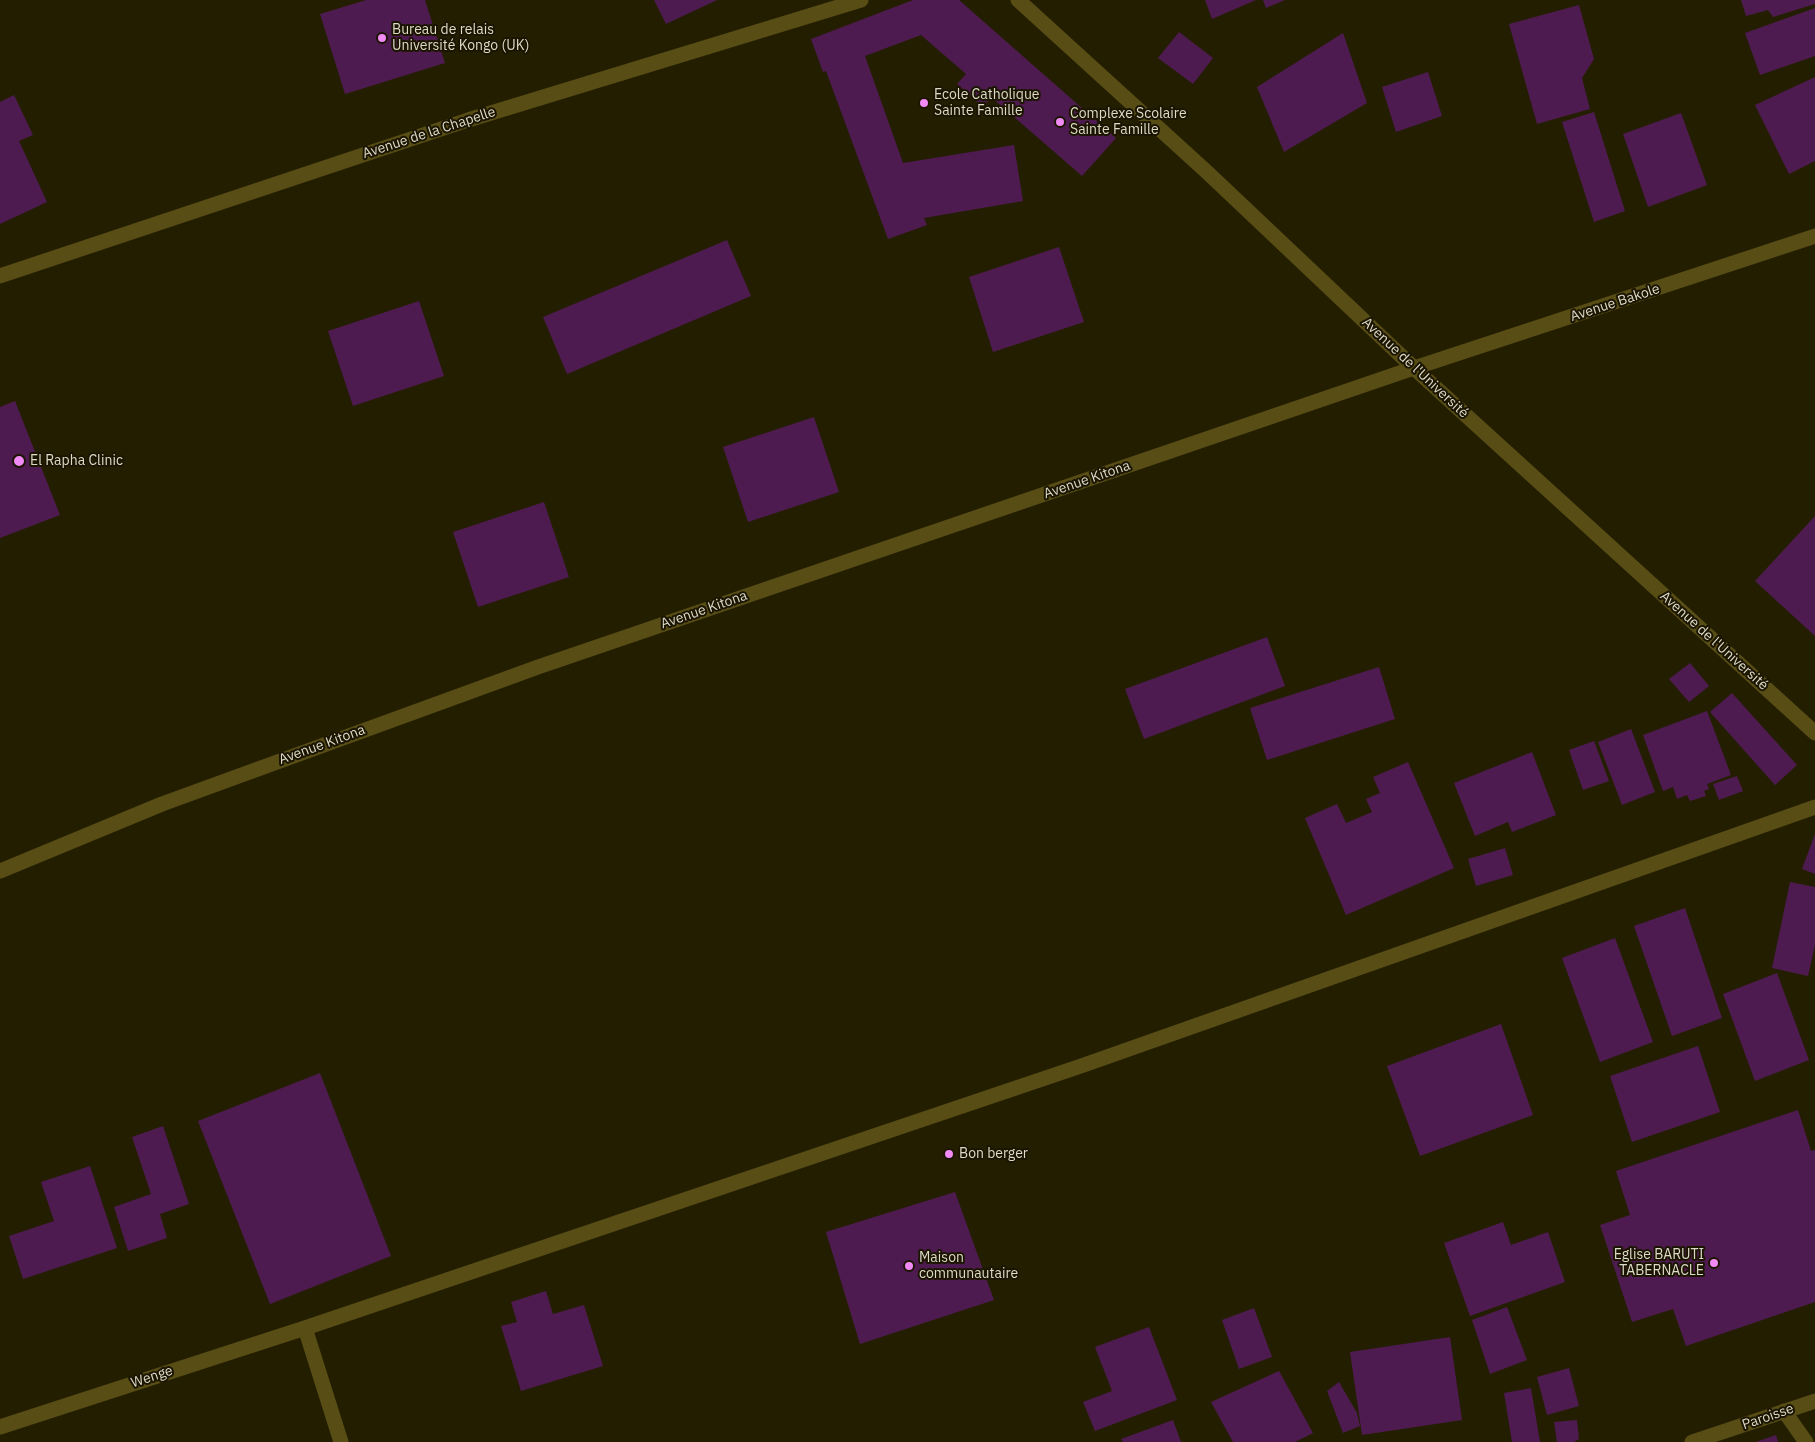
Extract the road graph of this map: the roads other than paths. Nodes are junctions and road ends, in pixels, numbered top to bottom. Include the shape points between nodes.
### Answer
1 (861, 0) edge
2 (1018, 0) edge
3 (1815, 236) edge
4 (0, 276) edge
5 (1414, 368) junction
6 (1815, 732) edge
7 (1815, 807) edge
8 (0, 871) edge
9 (305, 1328) junction
10 (1815, 1401) edge
11 (1784, 1412) junction
12 (0, 1426) edge
13 (341, 1442) edge
14 (1692, 1442) edge
15 (1806, 1442) edge

1 - 4 street, Avenue de la Chapelle via 468,120
2 - 5 street, Avenue de l'Université via 1208,172
3 - 5 street, Avenue Bakole
5 - 6 street, Avenue de l'Université
5 - 8 street, Avenue Kitona via 538,667 162,804
7 - 9 street, Wenge via 1081,1066
9 - 12 street, Wenge
9 - 13 street
10 - 11 street, Paroisse
11 - 14 street, Paroisse
11 - 15 street

